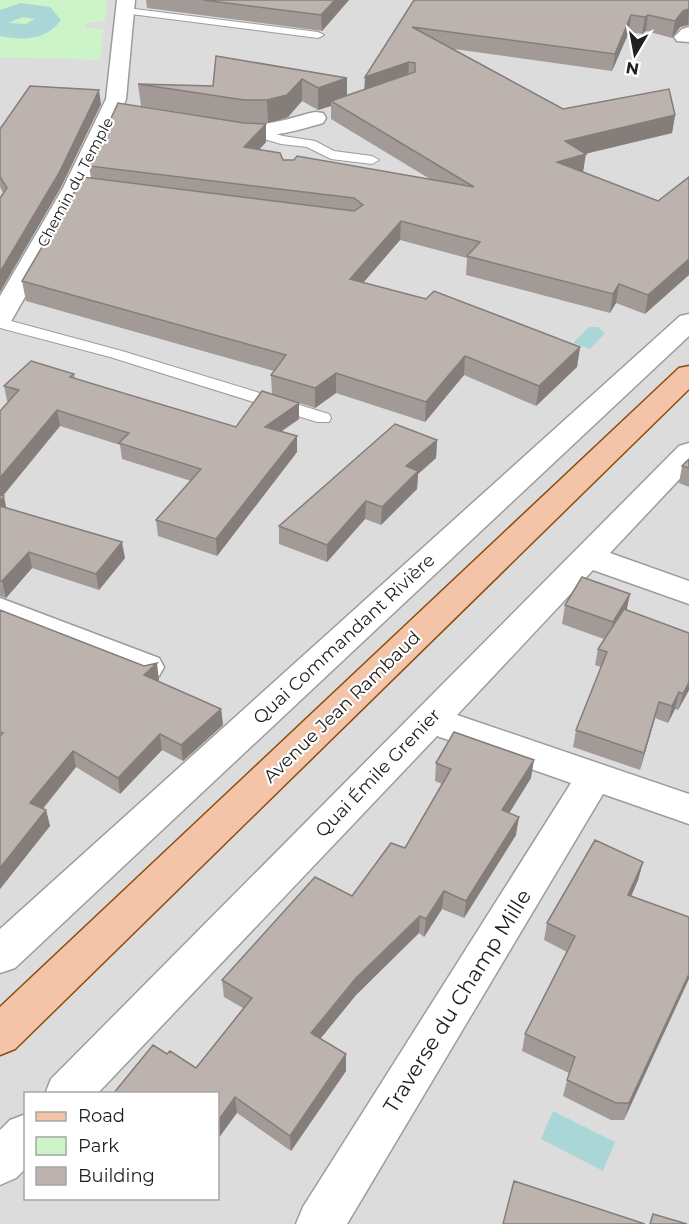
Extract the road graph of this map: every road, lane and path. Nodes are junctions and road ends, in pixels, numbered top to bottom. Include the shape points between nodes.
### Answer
1 (126, 5) edge
2 (318, 35) edge
3 (112, 110) junction
4 (135, 112) edge
5 (320, 116) dead end
6 (201, 124) edge
7 (259, 133) junction
8 (372, 160) dead end
9 (0, 321) edge
10 (689, 322) edge
11 (687, 375) edge
12 (323, 418) dead end
13 (689, 452) edge
14 (589, 557) junction
15 (689, 593) edge
16 (0, 610) edge
17 (147, 667) edge
18 (429, 719) junction
19 (594, 777) junction
20 (689, 809) edge
21 (0, 956) edge
22 (0, 1035) edge
23 (69, 1092) edge
24 (24, 1138) edge
25 (0, 1162) edge
26 (320, 1224) edge

1 - 2 lane
1 - 3 street, Chemin du Temple
3 - 4 street
3 - 9 street, Chemin du Temple via 81,188
5 - 7 street
6 - 7 street
7 - 8 lane via 297,147 310,144 331,155
9 - 12 lane
10 - 21 street, Quai Commandant Rivière
11 - 22 main road, Avenue Jean Rambaud
13 - 14 street, Quai Émile Grenier
14 - 15 street
14 - 18 street, Quai Émile Grenier
16 - 17 street
18 - 19 street
18 - 23 street, Quai Émile Grenier
19 - 20 street
19 - 26 street, Traverse du Champ Mille
24 - 25 street

